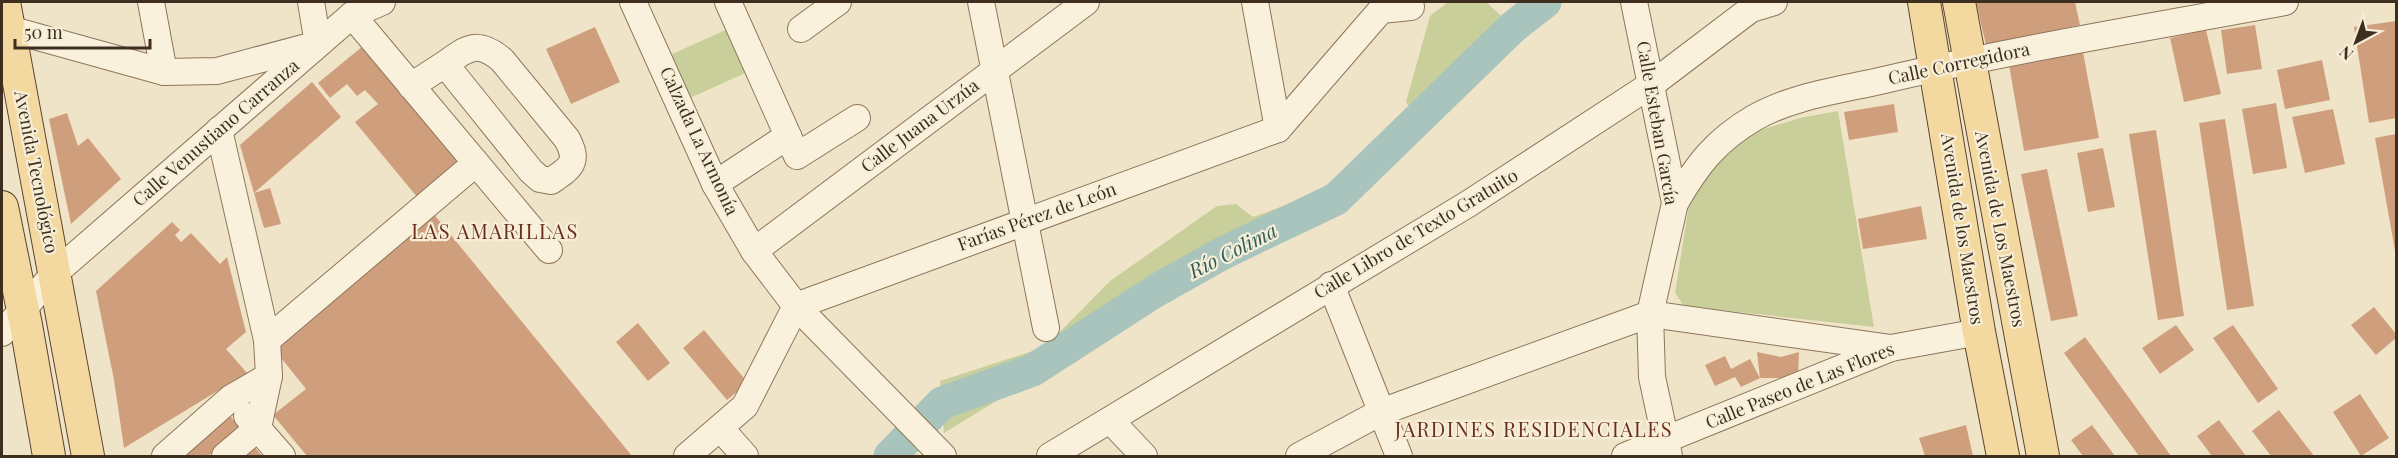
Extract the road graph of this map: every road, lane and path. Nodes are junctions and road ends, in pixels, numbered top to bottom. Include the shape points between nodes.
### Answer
1 (151, 2) edge
2 (311, 2) edge
3 (382, 2) edge
4 (633, 2) edge
5 (728, 2) edge
6 (838, 2) edge
7 (981, 2) edge
8 (1086, 2) edge
9 (1255, 2) edge
10 (1634, 2) edge
11 (1774, 2) edge
12 (1924, 2) edge
13 (1959, 2) edge
14 (2285, 2) edge
15 (1411, 7) dead end
16 (352, 15) junction
17 (5, 20) edge
18 (801, 29) dead end
19 (318, 44) junction
20 (1969, 61) junction
21 (445, 64) junction
22 (1935, 68) junction
23 (994, 70) junction
24 (164, 72) junction
25 (1652, 84) junction
26 (411, 86) junction
27 (857, 118) dead end
28 (1278, 129) junction
29 (219, 130) junction
30 (788, 136) junction
31 (476, 163) junction
32 (715, 184) junction
33 (1675, 203) junction
34 (2, 207) edge
35 (1025, 222) junction
36 (549, 250) dead end
37 (754, 251) junction
38 (55, 273) junction
39 (1331, 285) junction
40 (796, 306) junction
41 (1650, 314) junction
42 (17, 322) edge
43 (1046, 328) dead end
44 (1979, 332) junction
45 (267, 340) junction
46 (1891, 348) junction
47 (269, 376) junction
48 (231, 398) junction
49 (1381, 412) junction
50 (1111, 421) junction
51 (258, 428) junction
52 (721, 429) junction
53 (1667, 448) edge
54 (937, 449) edge
55 (49, 456) edge
56 (88, 456) edge
57 (165, 456) edge
58 (225, 456) edge
59 (282, 456) edge
60 (687, 456) edge
61 (745, 456) edge
62 (1050, 456) edge
63 (1144, 456) edge
64 (1299, 456) edge
65 (1399, 456) edge
66 (1625, 456) edge
67 (2003, 456) edge
68 (2043, 456) edge

1 - 24 street
2 - 19 street
3 - 16 street, Calle Venustiano Carranza
4 - 32 street, Calzada La Armonía
5 - 30 street
6 - 18 street
7 - 23 street
8 - 23 street, Calle Juana Urzúa
9 - 28 street
10 - 25 street, Calle Esteban García
11 - 25 street, Calle Libro de Texto Gratuito via 1751,9
12 - 22 main road, Avenida de los Maestros
13 - 20 main road, Avenida de Los Maestros
14 - 20 street, Calle Corregidora
15 - 28 street via 1381,10
16 - 19 street, Calle Venustiano Carranza
16 - 26 street
17 - 24 street via 22,35
17 - 38 main road, Avenida Tecnológico
19 - 24 street via 217,71
19 - 29 street, Calle Venustiano Carranza
20 - 22 street, Calle Corregidora
20 - 68 main road, Avenida de Los Maestros
21 - 21 street via 475,47 491,51 502,60 567,139 574,154 566,171 551,181 540,179
21 - 26 street
22 - 33 street, Calle Corregidora via 1786,103 1756,117 1712,148
22 - 44 main road, Avenida de los Maestros
23 - 35 street
23 - 37 street, Calle Juana Urzúa
25 - 33 street, Calle Esteban García
25 - 39 street, Calle Libro de Texto Gratuito via 1468,204
26 - 31 street
27 - 30 street via 797,156
28 - 35 street, Farías Pérez de León
29 - 38 street, Calle Venustiano Carranza
29 - 45 street
30 - 32 street
31 - 36 street
31 - 45 street
32 - 37 street, Calzada La Armonía
33 - 41 street, Calle Esteban García
34 - 42 main road
35 - 40 street, Farías Pérez de León
35 - 43 street
37 - 40 street, Calzada La Armonía
38 - 42 street, Calle Venustiano Carranza
38 - 56 main road, Avenida Tecnológico
39 - 49 street
39 - 50 street, Calle Libro de Texto Gratuito
40 - 52 street via 746,406
40 - 54 street, Calzada La Armonía
41 - 46 street
41 - 49 street
41 - 53 street, Calle Esteban García via 1652,377
42 - 55 main road
44 - 46 street, Calle Paseo de Las Flores
44 - 67 main road, Avenida de los Maestros
45 - 47 street
46 - 53 street, Calle Paseo de Las Flores
47 - 48 street
47 - 51 street
48 - 51 street
48 - 57 street
49 - 64 street
49 - 65 street
50 - 62 street, Calle Libro de Texto Gratuito
50 - 63 street
51 - 58 street
51 - 59 street
52 - 60 street
52 - 61 street
53 - 66 street, Calle Paseo de Las Flores

